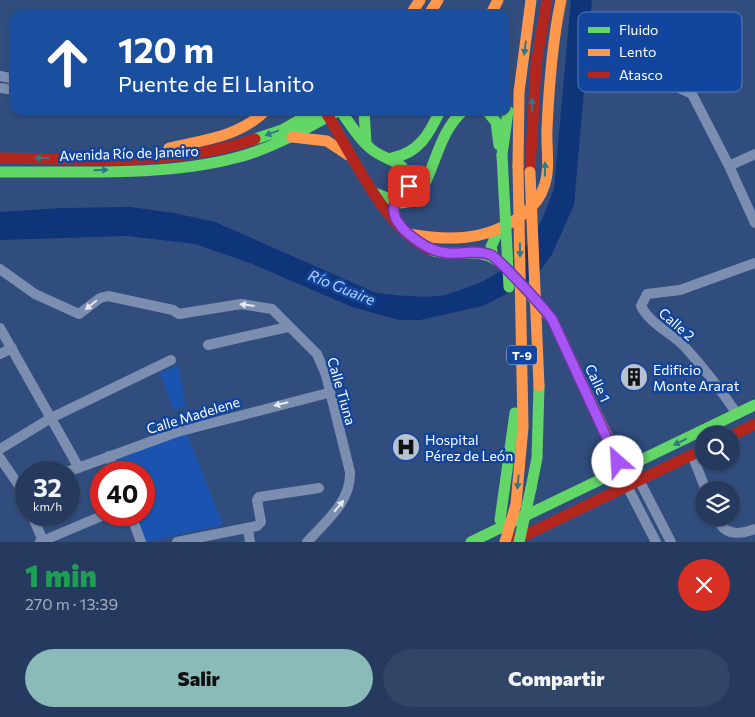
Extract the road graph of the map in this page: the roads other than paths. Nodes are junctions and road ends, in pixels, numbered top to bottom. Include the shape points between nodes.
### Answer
1 (526, 0) edge
2 (531, 0) edge
3 (547, 0) edge
4 (562, 0) edge
5 (510, 88) edge
6 (688, 92) edge
7 (261, 115) edge
8 (308, 115) edge
9 (330, 115) edge
10 (334, 115) edge
11 (335, 115) edge
12 (364, 115) edge
13 (438, 115) edge
14 (459, 115) edge
15 (490, 115) edge
16 (507, 115) edge
17 (292, 137) junction
18 (366, 144) junction
19 (755, 154) edge
20 (502, 155) junction
21 (0, 158) edge
22 (392, 158) junction
23 (127, 159) junction
24 (729, 166) junction
25 (358, 167) junction
26 (0, 172) edge
27 (375, 193) junction
28 (395, 201) junction
29 (396, 220) junction
30 (755, 223) edge
31 (498, 231) junction
32 (409, 234) junction
33 (493, 256) junction
34 (755, 263) edge
35 (0, 269) edge
36 (0, 276) edge
37 (11, 277) junction
38 (288, 327) junction
39 (0, 328) edge
40 (208, 345) dead end
41 (12, 348) junction
42 (0, 354) edge
43 (171, 360) dead end
44 (328, 393) junction
45 (755, 405) edge
46 (737, 414) junction
47 (51, 418) junction
48 (755, 424) edge
49 (740, 432) edge
50 (0, 449) edge
51 (695, 454) edge
52 (692, 455) junction
53 (109, 456) junction
54 (0, 458) edge
55 (75, 461) edge
56 (111, 461) edge
57 (80, 468) edge
58 (623, 470) junction
59 (15, 477) edge
60 (639, 480) junction
61 (702, 481) edge
62 (627, 486) junction
63 (319, 488) dead end
64 (90, 521) edge
65 (36, 526) edge
66 (135, 526) edge
67 (722, 526) edge
68 (248, 529) junction
69 (755, 529) edge
70 (42, 541) edge
71 (141, 542) edge
72 (176, 542) edge
73 (250, 542) edge
74 (307, 542) edge
75 (471, 542) edge
76 (495, 542) edge
77 (505, 542) edge
78 (512, 542) edge
79 (519, 542) edge
80 (656, 542) edge
81 (671, 542) edge

1 - 5 main road, T-9 via 520,14
2 -> 77 main road, T-9, bridge via 519,92 523,427 516,504
79 -> 3 main road, T-9, bridge via 537,458 539,421 530,172 533,91
31 -> 4 main road via 526,212 539,198 543,188 548,93
6 - 24 street via 692,94
7 - 23 main road via 252,123 231,132
8 -> 23 main road, Avenida Río de Janeiro via 290,126 224,148
9 - 17 main road, Avenida Río de Janeiro
10 - 25 main road
11 - 18 main road
12 - 18 main road
13 - 22 main road via 419,148 403,157
14 - 28 main road via 450,124 417,198 408,204
15 - 20 main road via 496,122
16 - 20 main road, T-9
17 - 25 main road via 327,141 342,150
26 -> 17 main road, Avenida Río de Janeiro via 203,165 236,158
18 - 22 main road via 378,155
19 - 24 street
20 - 76 main road, T-9, bridge via 515,421
23 -> 21 main road, Avenida Río de Janeiro
22 - 28 main road via 410,177 406,190
24 - 30 street
25 - 27 main road
27 - 28 main road
27 - 29 main road
28 - 29 main road
29 - 32 main road
31 - 32 main road via 459,240
31 - 33 main road via 491,247
32 - 33 main road via 436,252 472,252
33 - 58 main road, Calle 1, bridge via 552,319
34 - 46 street, Calle 2 via 680,290 647,294 641,306 712,377
35 - 37 street
36 - 37 street
38 -> 37 street, Calle Tiuna via 272,310 241,304 179,314 108,296 100,298 79,314 53,304
38 - 40 street
38 - 44 street, Calle Tiuna via 317,354 326,375
39 - 41 street
41 - 42 street
41 - 47 street
43 - 47 street
44 -> 53 street, Calle Madelene via 177,432
74 -> 44 street, Calle Tiuna via 344,501 351,486
45 - 46 main road
46 -> 58 main road
47 - 50 street
47 - 55 street
48 - 49 main road
51 - 52 main road
52 - 60 main road
52 - 61 street
53 - 56 street
53 - 57 street, Calle Madelene
54 - 59 street
58 - 60 main road
58 - 62 main road, Calle 1
58 - 75 main road
60 - 62 main road
60 - 81 street
62 - 78 main road
62 - 80 street
63 - 68 street via 260,496 257,500 262,522
64 - 70 street
65 - 70 street
66 - 71 street
67 - 69 street via 724,530 740,535
68 - 72 street
68 - 73 street

